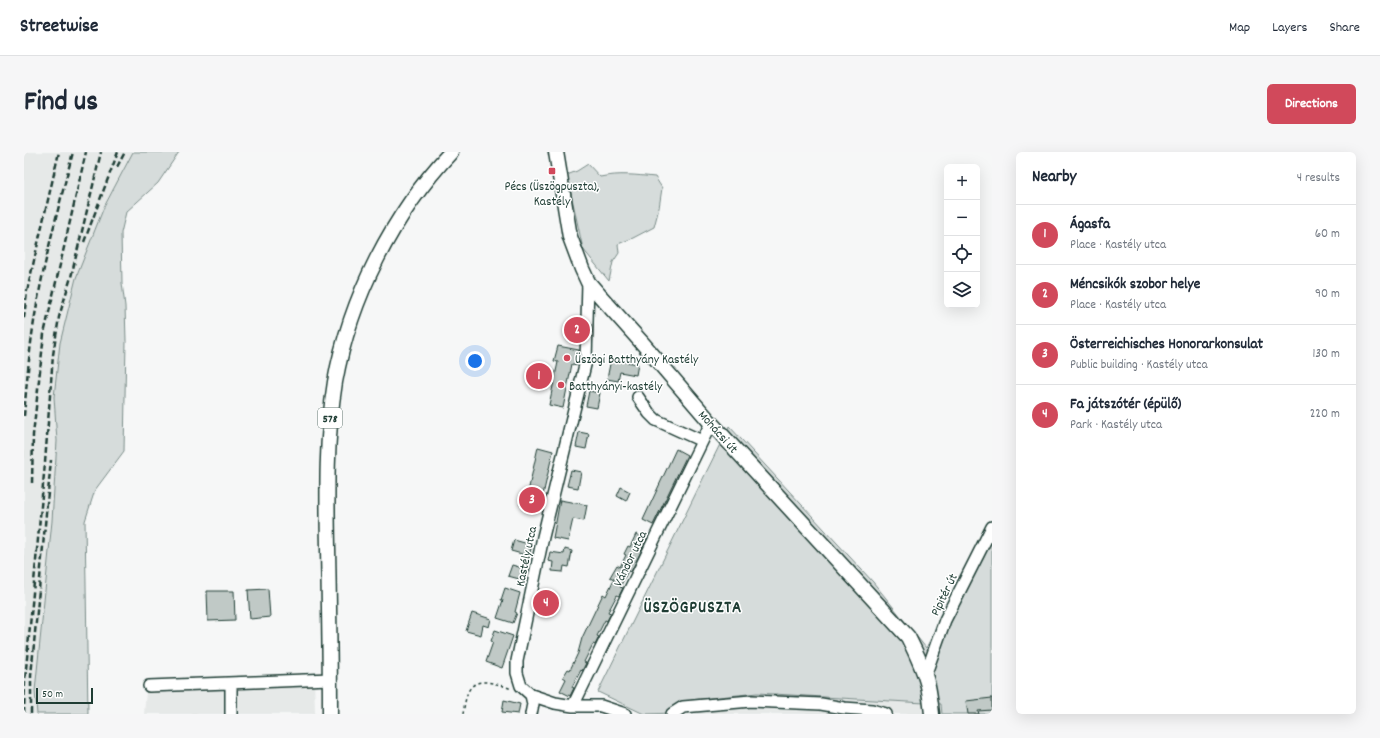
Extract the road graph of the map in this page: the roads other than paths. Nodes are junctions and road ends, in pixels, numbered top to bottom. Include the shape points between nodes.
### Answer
1 (451, 152) edge
2 (556, 152) edge
3 (588, 282) junction
4 (638, 397) dead end
5 (711, 423) junction
6 (702, 442) junction
7 (992, 527) edge
8 (330, 678) junction
9 (927, 681) junction
10 (231, 684) junction
11 (149, 686) dead end
12 (531, 695) junction
13 (573, 706) junction
14 (231, 714) edge
15 (330, 714) edge
16 (531, 714) edge
17 (625, 714) edge
18 (672, 714) edge
19 (886, 714) edge
20 (932, 714) edge

1 - 8 main road, 578 via 417,193 378,257 343,347 330,420 327,463
2 - 3 main road, Mohácsi út via 570,237
3 - 5 main road, Mohácsi út
3 - 12 street, Kastély utca via 586,361 543,537 517,661 521,686
4 - 6 street via 656,420
5 - 6 street, Vándor utca
5 - 9 main road, Mohácsi út via 908,637
6 - 13 street, Vándor utca
7 - 9 street, Pipitér út via 945,620
8 - 10 street
8 - 15 main road, 578
9 - 20 main road, Mohácsi út
10 - 11 street
10 - 14 street
12 - 13 street
12 - 16 street
13 - 17 street via 601,706
18 - 19 street via 683,707 751,701 821,704

